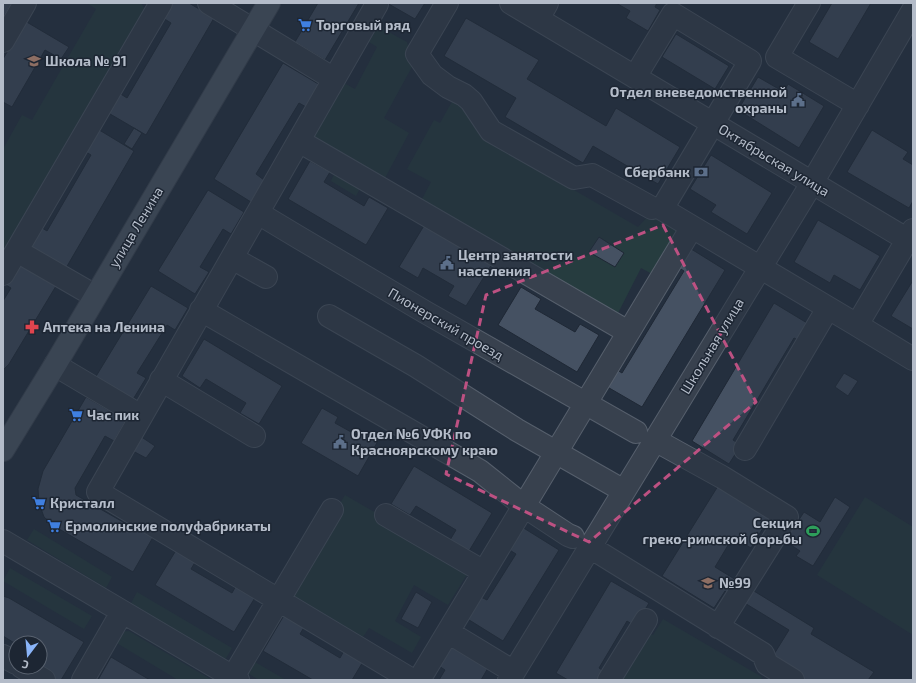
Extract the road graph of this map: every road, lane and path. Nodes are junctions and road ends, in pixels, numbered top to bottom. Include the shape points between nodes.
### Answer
1 (25, 3) edge
2 (161, 3) edge
3 (209, 3) edge
4 (269, 3) edge
5 (447, 3) edge
6 (511, 3) edge
7 (809, 3) edge
8 (378, 4) dead end
9 (677, 9) edge
10 (913, 10) edge
11 (542, 11) edge
12 (254, 30) junction
13 (3, 41) edge
14 (776, 57) junction
15 (750, 61) junction
16 (635, 77) junction
17 (334, 79) junction
18 (858, 105) junction
19 (712, 124) junction
20 (299, 141) junction
21 (812, 183) junction
22 (652, 208) dead end
23 (258, 213) junction
24 (692, 227) junction
25 (911, 238) edge
26 (17, 251) junction
27 (232, 258) junction
28 (760, 268) junction
29 (3, 274) edge
30 (266, 277) dead end
31 (95, 296) junction
32 (828, 308) junction
33 (201, 310) junction
34 (329, 316) dead end
35 (857, 325) junction
36 (628, 332) junction
37 (913, 359) edge
38 (55, 365) junction
39 (161, 380) junction
40 (586, 403) junction
41 (141, 416) junction
42 (254, 436) dead end
43 (645, 436) junction
44 (745, 449) dead end
45 (3, 450) edge
46 (556, 453) junction
47 (624, 491) junction
48 (524, 506) junction
49 (332, 510) dead end
50 (386, 515) dead end
51 (3, 541) edge
52 (582, 542) junction
53 (484, 572) junction
54 (278, 600) junction
55 (122, 612) junction
56 (646, 620) dead end
57 (718, 627) junction
58 (448, 632) junction
59 (512, 676) edge
60 (235, 678) edge
61 (83, 680) edge
62 (412, 680) edge
63 (419, 680) edge
64 (609, 680) edge
65 (793, 680) edge

1 - 13 street
2 - 26 street
3 - 12 street
4 - 12 main road, улица Ленина
5 - 22 street via 418,54 432,75 471,101 491,131 574,178 592,175
6 - 11 street, Октябрьская улица
7 - 14 street
8 - 17 street
9 - 15 street
9 - 16 street
10 - 18 street, Школьная улица
11 - 16 street, Октябрьская улица
12 - 17 street
12 - 31 main road, улица Ленина
14 - 15 street
14 - 18 street
15 - 19 street
16 - 19 street, Октябрьская улица
17 - 20 street
18 - 21 street, Школьная улица
19 - 21 street, Октябрьская улица
19 - 24 street via 662,210
20 - 23 street
20 - 36 street
21 - 25 street, Октябрьская улица
21 - 28 street, Школьная улица
23 - 27 street
23 - 40 street, Пионерский проезд
24 - 28 street
24 - 36 street
25 - 35 street
26 - 29 street
26 - 31 street
27 - 30 street
27 - 33 street
28 - 32 street
28 - 43 street, Школьная улица
31 - 38 main road, улица Ленина
32 - 35 street
32 - 44 street
33 - 39 street
33 - 48 street via 480,471
34 - 46 street via 416,366
35 - 37 street
36 - 40 street
38 - 41 street
38 - 45 main road, улица Ленина
39 - 41 street
39 - 42 street
40 - 43 street, Пионерский проезд
40 - 46 street
41 - 54 street via 98,492
43 - 47 street, Школьная улица
43 - 57 street, Пионерский проезд via 722,477 786,517
46 - 47 street
46 - 48 street
47 - 52 street, Школьная улица
48 - 52 street
48 - 53 street
49 - 54 street
50 - 53 street
51 - 55 street
52 - 57 street
52 - 59 street, Школьная улица
53 - 58 street
54 - 60 street
54 - 62 street
55 - 60 street
55 - 61 street
56 - 64 street
57 - 65 street via 763,654 767,664
58 - 59 street
58 - 63 street

